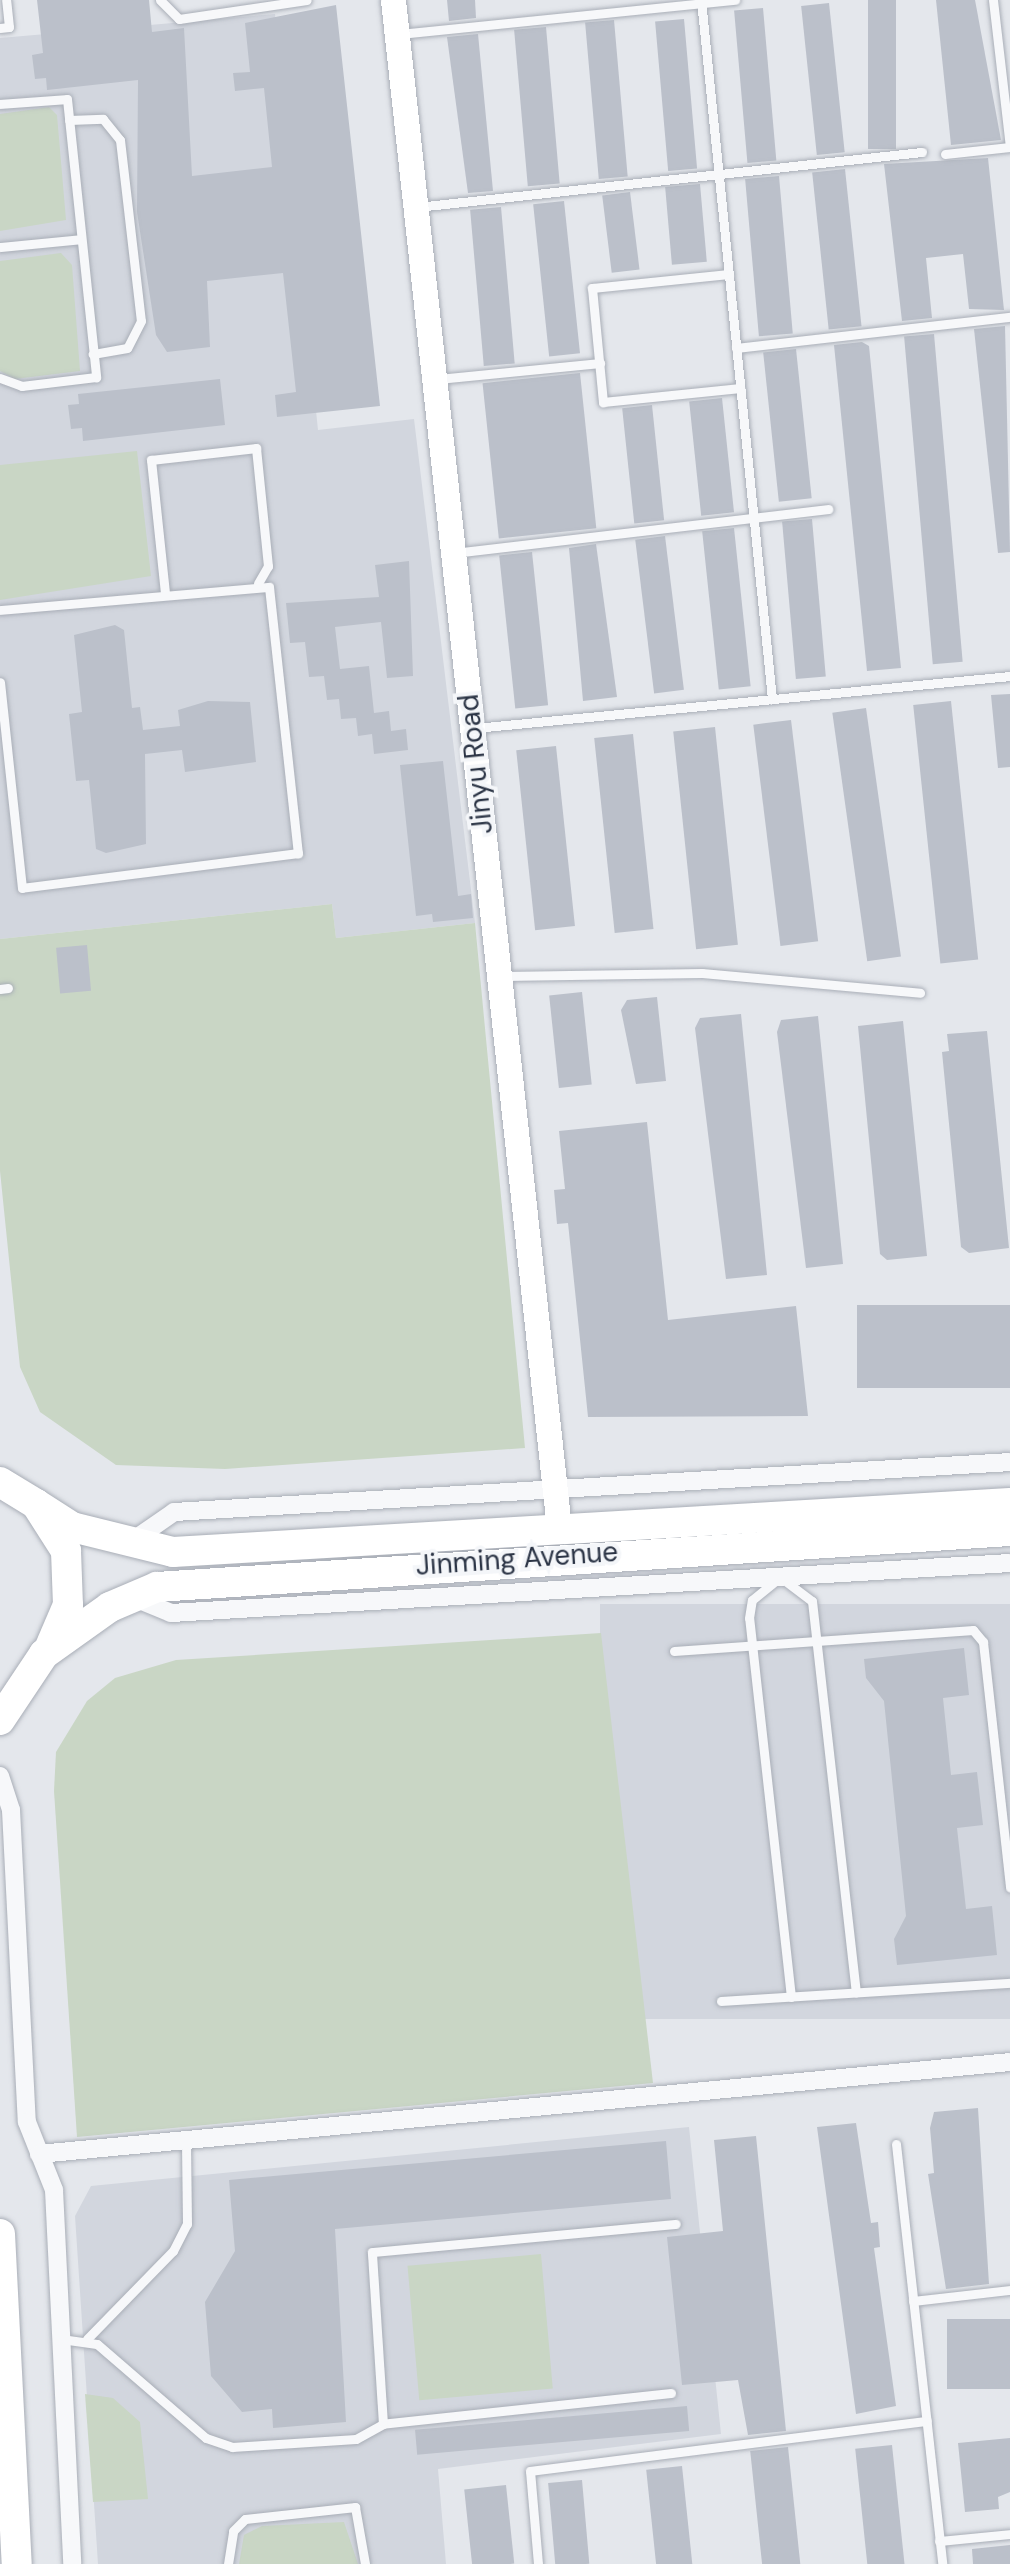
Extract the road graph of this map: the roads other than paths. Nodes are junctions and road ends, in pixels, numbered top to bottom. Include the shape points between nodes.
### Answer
1 (6, 0) edge
2 (160, 0) edge
3 (307, 0) edge
4 (393, 0) edge
5 (735, 0) edge
6 (993, 0) edge
7 (257, 2) edge
8 (701, 2) edge
9 (0, 28) edge
10 (397, 34) junction
11 (1010, 42) edge
12 (998, 44) junction
13 (0, 104) edge
14 (69, 120) junction
15 (922, 152) dead end
16 (945, 154) dead end
17 (718, 174) junction
18 (416, 207) junction
19 (82, 239) junction
20 (0, 247) edge
21 (729, 274) junction
22 (1010, 317) edge
23 (736, 348) junction
24 (93, 354) junction
25 (600, 362) junction
26 (0, 378) edge
27 (434, 379) junction
28 (740, 388) junction
29 (828, 508) dead end
30 (754, 518) junction
31 (454, 554) junction
32 (258, 583) junction
33 (165, 592) junction
34 (0, 610) edge
35 (1010, 676) edge
36 (0, 682) edge
37 (772, 699) junction
38 (472, 728) junction
39 (4, 751) edge
40 (499, 976) junction
41 (920, 992) dead end
42 (1010, 1462) edge
43 (0, 1465) edge
44 (555, 1490) junction
45 (20, 1493) edge
46 (1010, 1502) edge
47 (559, 1528) junction
48 (1010, 1531) edge
49 (776, 1540) junction
50 (128, 1544) junction
51 (1010, 1562) edge
52 (780, 1577) junction
53 (132, 1596) junction
54 (818, 1641) junction
55 (752, 1645) junction
56 (674, 1651) dead end
57 (44, 1654) junction
58 (0, 1684) edge
59 (0, 1720) edge
60 (0, 1776) edge
61 (1010, 1888) edge
62 (1010, 1983) edge
63 (856, 1993) junction
64 (791, 1997) junction
65 (720, 2001) dead end
66 (1010, 2062) edge
67 (186, 2140) junction
68 (896, 2144) dead end
69 (39, 2154) junction
70 (676, 2224) dead end
71 (0, 2234) edge
72 (1010, 2290) edge
73 (913, 2300) junction
74 (61, 2339) junction
75 (87, 2339) junction
76 (671, 2393) dead end
77 (926, 2421) junction
78 (383, 2424) junction
79 (1010, 2534) edge
80 (940, 2541) junction
81 (17, 2564) edge
82 (72, 2564) edge
83 (228, 2564) edge
84 (365, 2564) edge
85 (538, 2564) edge
86 (942, 2564) edge

1 - 9 lane via 9,28
2 - 7 lane via 180,19
3 - 7 lane
4 - 10 street, Jinyu Road
5 - 8 lane
6 - 12 lane
8 - 10 lane
8 - 17 lane
10 - 18 street, Jinyu Road
11 - 12 lane
12 - 16 lane via 1010,147
13 - 14 lane via 67,99
14 - 19 lane
14 - 24 lane via 102,119 120,140 141,321 127,348
15 - 17 lane
17 - 18 lane
17 - 21 lane
18 - 27 street, Jinyu Road
19 - 20 lane
19 - 24 lane
21 - 23 lane
21 - 25 lane via 592,288
22 - 23 lane
23 - 28 lane
24 - 26 lane via 96,377 22,386
25 - 27 lane
25 - 28 lane via 603,402
27 - 31 street, Jinyu Road
28 - 30 lane
29 - 30 lane
30 - 31 lane
30 - 37 lane
31 - 38 street, Jinyu Road
32 - 33 lane
32 - 33 lane via 268,566 256,448 151,460
32 - 39 lane via 274,594 298,853 22,888
33 - 34 lane
35 - 37 lane
36 - 39 lane
37 - 38 lane
38 - 40 street, Jinyu Road
40 - 41 lane via 683,972
40 - 44 street, Jinyu Road
42 - 44 street
43 - 45 main road
44 - 47 street, Jinyu Road
44 - 50 street via 174,1512
45 - 50 main road, Jinming Avenue via 72,1526
45 - 57 main road via 59,1534 71,1587 63,1623
46 - 47 main road, Jinming Avenue
47 - 50 main road, Jinming Avenue via 174,1552
48 - 49 main road, Jinming Avenue
49 - 52 lane
49 - 53 main road, Jinming Avenue via 181,1583
51 - 52 street
52 - 53 street via 171,1612
52 - 54 lane via 812,1601
52 - 55 lane via 752,1600
53 - 57 main road, Jinming Avenue
54 - 55 lane
54 - 61 lane via 973,1630 983,1642
54 - 63 lane
55 - 56 lane
55 - 64 lane
57 - 58 main road, Jinming Avenue
57 - 59 main road
60 - 69 street via 11,1810 27,2122
62 - 63 lane
63 - 64 lane
64 - 65 lane
66 - 67 street
67 - 69 street
67 - 75 lane via 180,2238
68 - 73 lane
69 - 74 street via 54,2190
70 - 78 lane via 372,2252
71 - 81 main road
72 - 73 lane
73 - 77 lane
74 - 75 lane
74 - 82 street
75 - 78 lane via 206,2438 232,2447 356,2438
76 - 78 lane
77 - 80 lane
77 - 85 lane via 530,2471
79 - 80 lane
80 - 86 lane
83 - 84 lane via 233,2532 245,2519 355,2507

